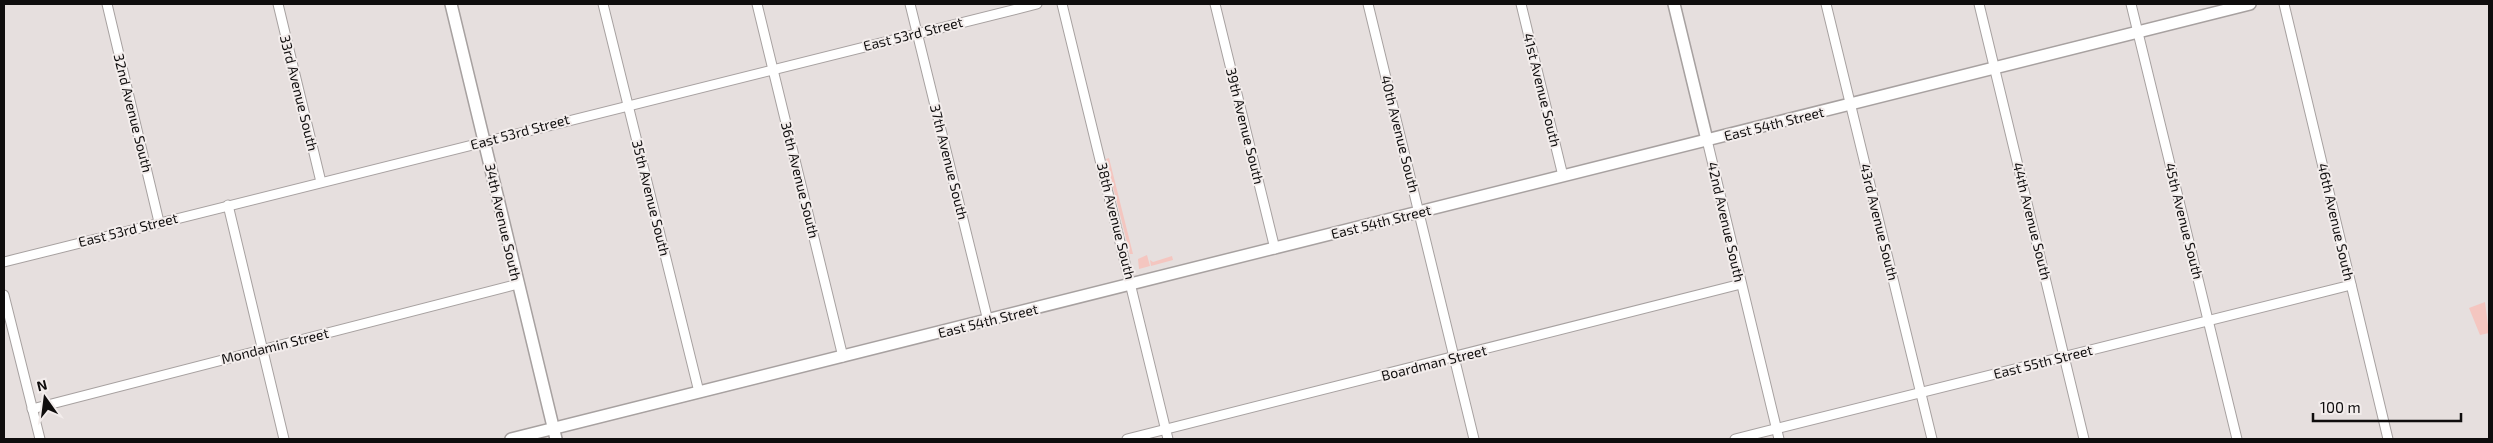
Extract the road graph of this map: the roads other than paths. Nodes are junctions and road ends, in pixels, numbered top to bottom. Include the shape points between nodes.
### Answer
1 (106, 4) edge
2 (278, 4) edge
3 (451, 4) edge
4 (603, 4) edge
5 (757, 4) edge
6 (910, 4) edge
7 (1038, 4) edge
8 (1062, 4) edge
9 (1215, 4) edge
10 (1368, 4) edge
11 (1521, 4) edge
12 (1674, 4) edge
13 (1826, 4) edge
14 (1979, 4) edge
15 (2132, 4) edge
16 (2250, 4) edge
17 (2284, 4) edge
18 (2138, 32) junction
19 (917, 34) junction
20 (773, 68) junction
21 (1994, 68) junction
22 (1851, 104) junction
23 (628, 105) junction
24 (1707, 140) junction
25 (484, 142) junction
26 (1563, 176) junction
27 (321, 182) junction
28 (228, 206) junction
29 (1419, 213) junction
30 (159, 222) junction
31 (1275, 249) junction
32 (4, 262) edge
33 (518, 284) junction
34 (1741, 284) junction
35 (1131, 285) junction
36 (2351, 285) junction
37 (4, 295) edge
38 (988, 321) junction
39 (2208, 321) junction
40 (262, 349) junction
41 (843, 357) junction
42 (2064, 357) junction
43 (1454, 358) junction
44 (698, 392) junction
45 (1920, 393) junction
46 (32, 409) junction
47 (1777, 429) junction
48 (1166, 430) junction
49 (555, 434) edge
50 (40, 439) edge
51 (284, 439) edge
52 (511, 439) edge
53 (1126, 439) edge
54 (1168, 439) edge
55 (1474, 439) edge
56 (1735, 439) edge
57 (1779, 439) edge
58 (1932, 439) edge
59 (2084, 439) edge
60 (2237, 439) edge
61 (2388, 439) edge

1 - 30 street, 32nd Avenue South
2 - 27 street, 33rd Avenue South
3 - 25 street, 34th Avenue South
4 - 23 street, 35th Avenue South
5 - 20 street, 36th Avenue South
6 - 19 street, 37th Avenue South
7 - 19 street, East 53rd Street
8 - 35 street, 38th Avenue South
9 - 31 street, 39th Avenue South
10 - 29 street, 40th Avenue South
11 - 26 street, 41st Avenue South
12 - 24 street, 42nd Avenue South
13 - 22 street, 43rd Avenue South
14 - 21 street, 44th Avenue South
15 - 18 street, 45th Avenue South
16 - 18 street, East 54th Street
17 - 36 street, 46th Avenue South
18 - 21 street, East 54th Street
18 - 39 street, 45th Avenue South
19 - 20 street, East 53rd Street
19 - 38 street, 37th Avenue South
20 - 23 street, East 53rd Street
20 - 41 street, 36th Avenue South
21 - 22 street, East 54th Street
21 - 42 street, 44th Avenue South
22 - 24 street, East 54th Street
22 - 45 street, 43rd Avenue South
23 - 25 street, East 53rd Street
23 - 44 street, 35th Avenue South
24 - 26 street, East 54th Street
24 - 34 street, 42nd Avenue South
25 - 27 street, East 53rd Street
25 - 33 street, 34th Avenue South
26 - 29 street, East 54th Street
27 - 28 street, East 53rd Street
28 - 30 street, East 53rd Street
28 - 40 street
29 - 31 street, East 54th Street
29 - 43 street, 40th Avenue South
30 - 32 street, East 53rd Street
31 - 35 street, East 54th Street
33 - 40 street, Mondamin Street
33 - 49 street, 34th Avenue South
34 - 43 street, Boardman Street
34 - 47 street, 42nd Avenue South
35 - 38 street, East 54th Street
35 - 48 street, 38th Avenue South
36 - 39 street, East 55th Street
36 - 61 street, 46th Avenue South
37 - 46 street
38 - 41 street, East 54th Street
39 - 42 street, East 55th Street
39 - 60 street, 45th Avenue South
40 - 46 street, Mondamin Street
40 - 51 street
41 - 44 street, East 54th Street
42 - 45 street, East 55th Street
42 - 59 street, 44th Avenue South
43 - 48 street, Boardman Street
43 - 55 street, 40th Avenue South
44 - 49 street, East 54th Street
45 - 47 street, East 55th Street
45 - 58 street, 43rd Avenue South
46 - 50 street
47 - 56 street, East 55th Street
47 - 57 street, 42nd Avenue South
48 - 53 street, Boardman Street
48 - 54 street, 38th Avenue South
49 - 52 street, East 54th Street

